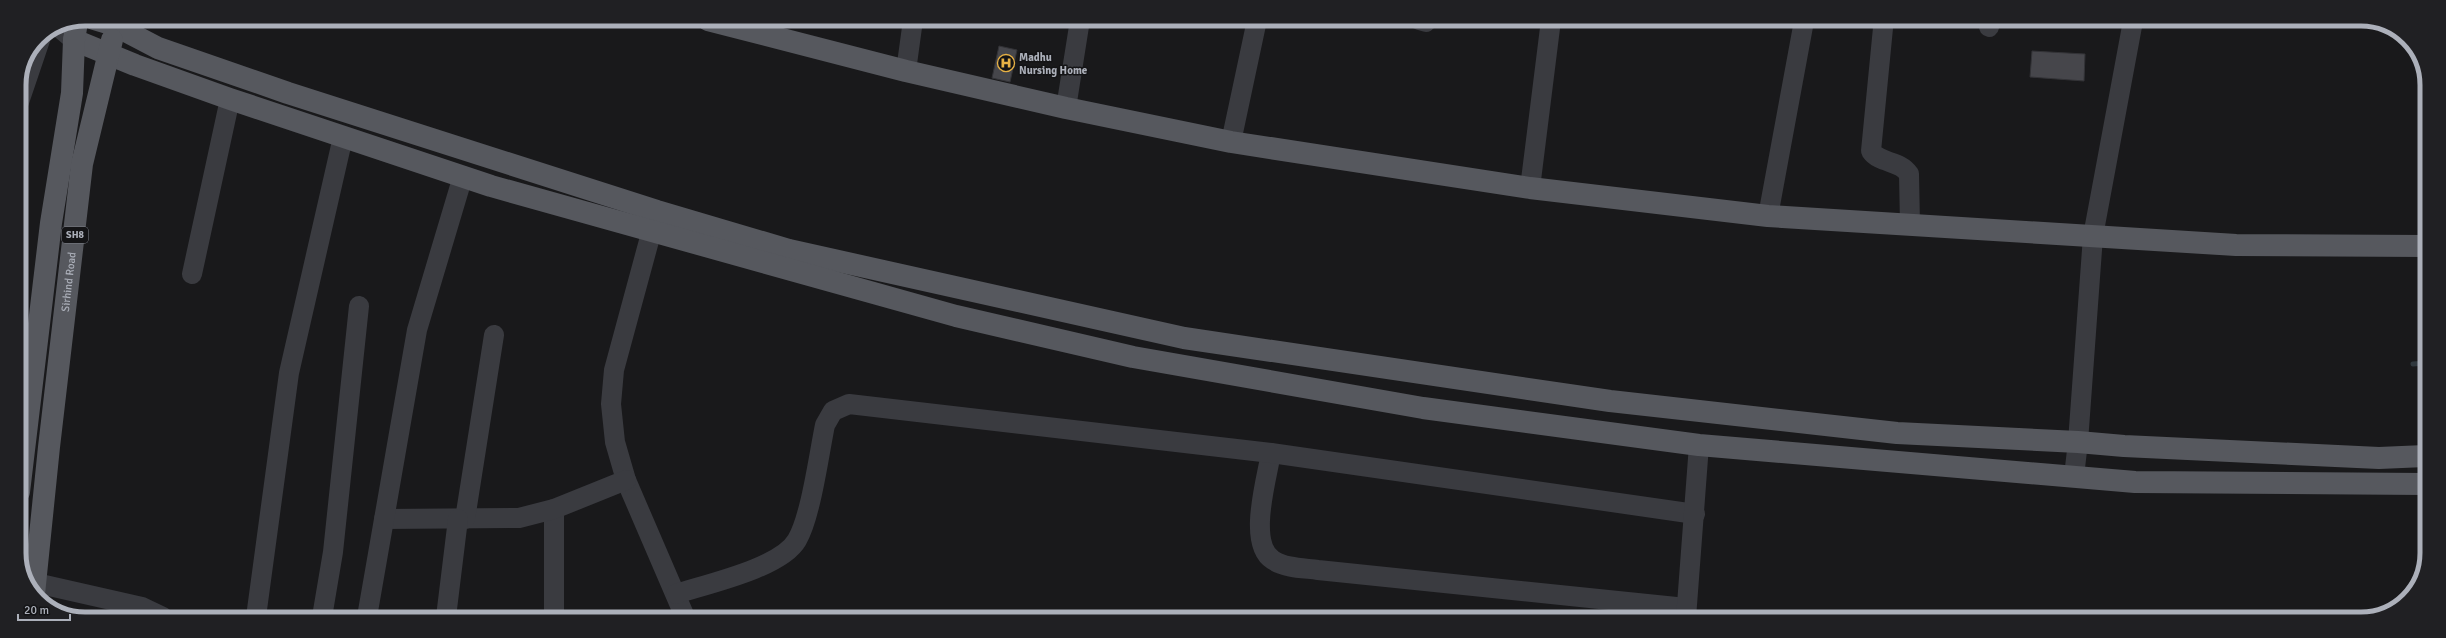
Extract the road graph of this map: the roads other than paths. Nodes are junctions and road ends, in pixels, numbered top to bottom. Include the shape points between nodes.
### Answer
1 (108, 26) edge
2 (117, 26) edge
3 (731, 26) edge
4 (912, 26) edge
5 (1079, 26) edge
6 (1256, 26) edge
7 (1550, 26) edge
8 (1803, 26) edge
9 (1882, 26) edge
10 (2132, 26) edge
11 (71, 30) edge
12 (36, 52) edge
13 (109, 54) junction
14 (906, 71) junction
15 (26, 80) edge
16 (230, 99) junction
17 (1066, 108) junction
18 (344, 137) junction
19 (1231, 142) junction
20 (463, 176) junction
21 (1530, 188) junction
22 (1768, 216) junction
23 (655, 221) junction
24 (1910, 224) junction
25 (2094, 236) junction
26 (2420, 246) edge
27 (192, 274) dead end
28 (359, 306) dead end
29 (494, 334) dead end
30 (26, 431) edge
31 (2078, 442) junction
32 (1699, 445) junction
33 (1270, 453) junction
34 (2420, 456) edge
35 (2074, 476) junction
36 (626, 480) junction
37 (2420, 484) edge
38 (554, 509) junction
39 (1695, 514) junction
40 (384, 519) junction
41 (461, 519) junction
42 (35, 585) edge
43 (39, 590) edge
44 (676, 594) junction
45 (152, 612) edge
46 (257, 612) edge
47 (323, 612) edge
48 (369, 612) edge
49 (447, 612) edge
50 (554, 612) edge
51 (683, 612) edge
52 (1677, 612) edge
53 (1686, 612) edge

1 - 13 main road, Sirhind Road / SH8
2 - 23 main road via 158,48
3 - 14 main road
4 - 14 street
5 - 17 street
6 - 19 street
7 - 21 street
8 - 22 street
9 - 24 street via 1870,151 1899,165 1909,174
10 - 25 street
11 - 13 main road
11 - 30 main road, SH8 via 72,93 51,223
12 - 15 street
13 - 16 main road
13 - 42 main road, Sirhind Road / SH8 via 82,164
14 - 17 main road
16 - 18 main road
16 - 27 street
17 - 19 main road
18 - 20 main road
18 - 46 street via 289,373
19 - 21 main road
20 - 23 main road
20 - 40 street via 417,330
21 - 22 main road
22 - 24 main road
23 - 31 main road via 1184,338 1610,401 1898,433
23 - 32 main road via 956,316 1133,357 1423,408
23 - 36 street via 614,370 611,404 615,442
24 - 25 main road
25 - 26 main road via 2236,245
25 - 31 street
28 - 47 street via 333,552
29 - 41 street
31 - 34 main road via 2371,457
31 - 35 street
32 - 35 main road
32 - 39 street
33 - 39 street
33 - 44 street via 849,404 833,411 825,425 805,521 797,541 785,554 769,564
33 - 52 street via 1259,525 1261,544 1272,559 1292,566 1318,570
35 - 37 main road via 2135,482
36 - 38 street
36 - 44 street
38 - 41 street via 519,518
38 - 50 street
39 - 53 street
40 - 41 street
40 - 48 street
41 - 49 street
43 - 45 street via 142,607
44 - 51 street

